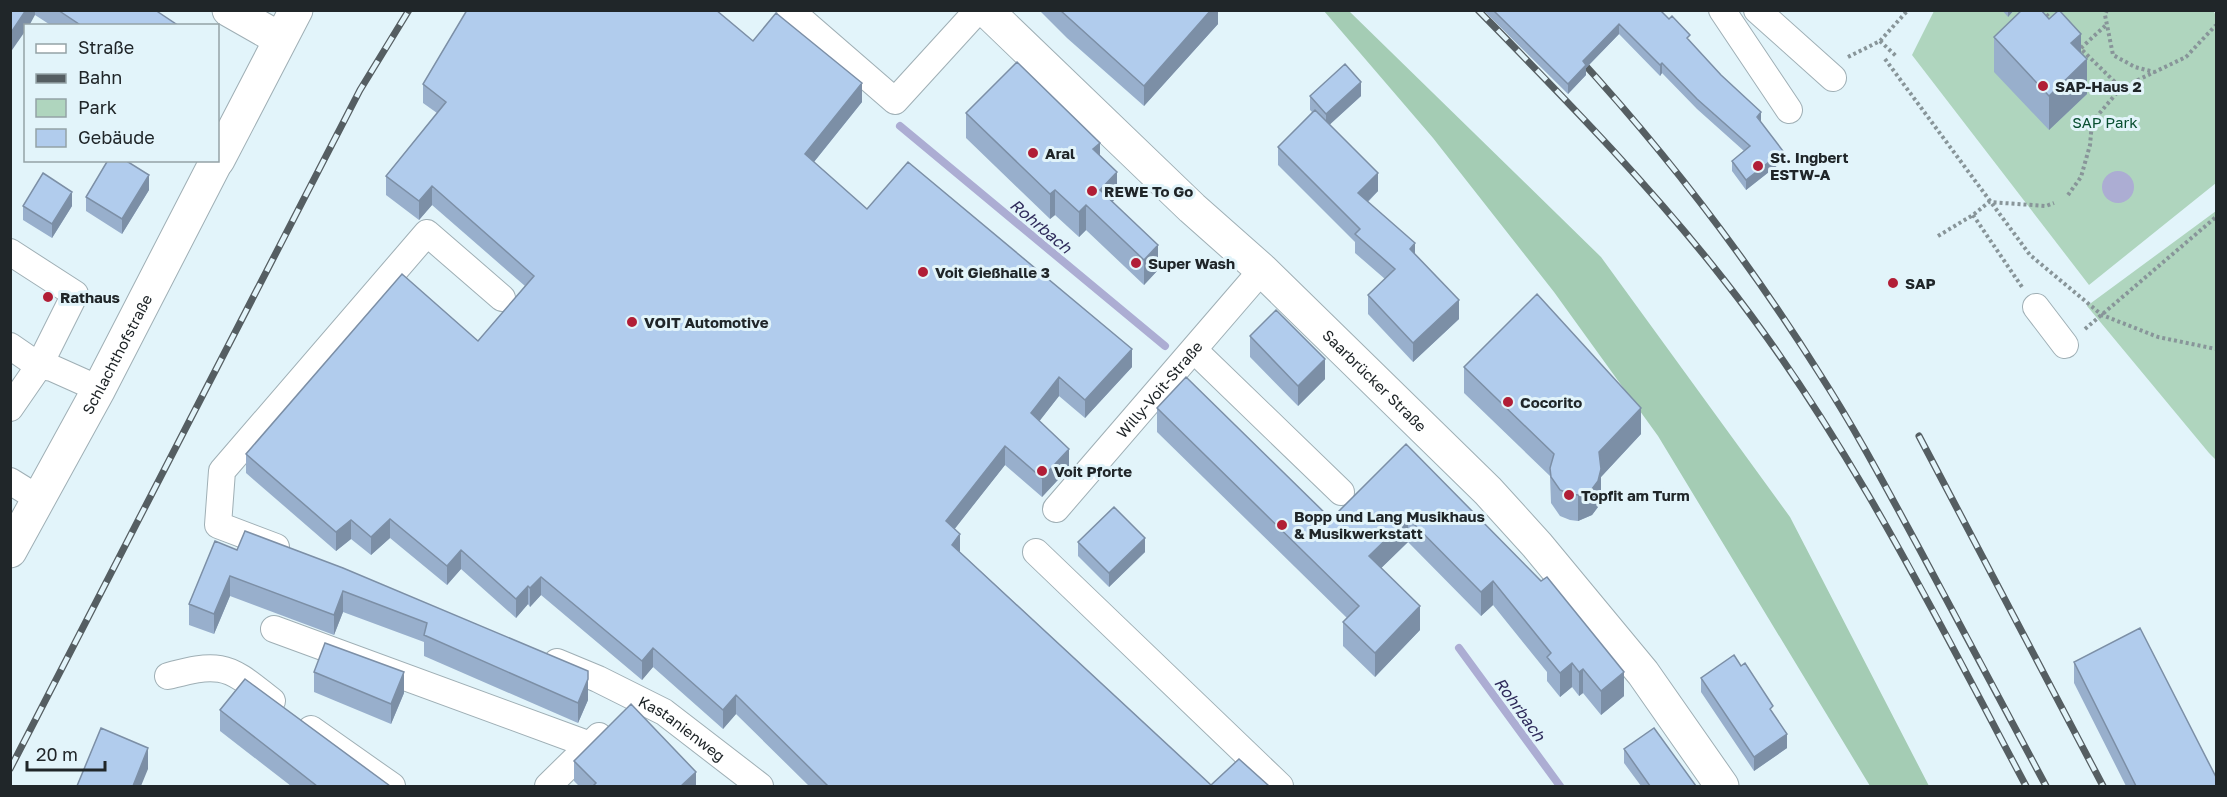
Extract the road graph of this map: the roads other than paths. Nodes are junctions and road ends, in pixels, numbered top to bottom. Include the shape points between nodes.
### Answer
1 (229, 10) edge
2 (296, 10) edge
3 (790, 10) edge
4 (978, 10) edge
5 (986, 10) edge
6 (1722, 10) edge
7 (1757, 10) edge
8 (280, 39) junction
9 (1828, 74) road end
10 (1789, 110) dead end
11 (219, 156) edge
12 (216, 162) edge
13 (10, 252) edge
14 (1262, 270) junction
15 (502, 298) dead end
16 (2036, 307) road end
17 (2066, 345) dead end
18 (10, 346) edge
19 (1194, 350) junction
20 (39, 366) junction
21 (99, 389) junction
22 (10, 408) edge
23 (10, 481) edge
24 (1341, 492) dead end
25 (39, 499) junction
26 (1056, 509) dead end
27 (11, 549) edge
28 (1036, 552) dead end
29 (295, 554) edge
30 (274, 629) dead end
31 (533, 652) edge
32 (168, 676) dead end
33 (623, 712) junction
34 (590, 745) junction
35 (392, 786) edge
36 (548, 786) edge
37 (760, 786) edge
38 (1280, 786) edge
39 (1722, 786) edge

1 - 8 main road
2 - 8 main road, Schlachthofstraße
3 - 4 street via 895,101
5 - 14 main road, Saarbrücker Straße
6 - 10 street
7 - 9 street
8 - 11 main road, Schlachthofstraße
12 - 21 main road, Schlachthofstraße
13 - 20 street via 75,294
14 - 19 street, Willy-Voit-Straße
14 - 39 main road, Saarbrücker Straße via 1488,491 1537,545 1643,673
15 - 29 street via 427,233 222,471 218,525
16 - 17 street
18 - 20 street
19 - 24 street
19 - 26 street, Willy-Voit-Straße
20 - 21 street
20 - 22 street
21 - 25 main road, Schlachthofstraße
23 - 25 street
25 - 27 main road, Schlachthofstraße
28 - 38 street
30 - 34 street
31 - 33 street, Kastanienweg via 598,679
32 - 35 street via 199,669 235,674
33 - 34 street
33 - 37 street, Kastanienweg via 664,712
34 - 36 street

